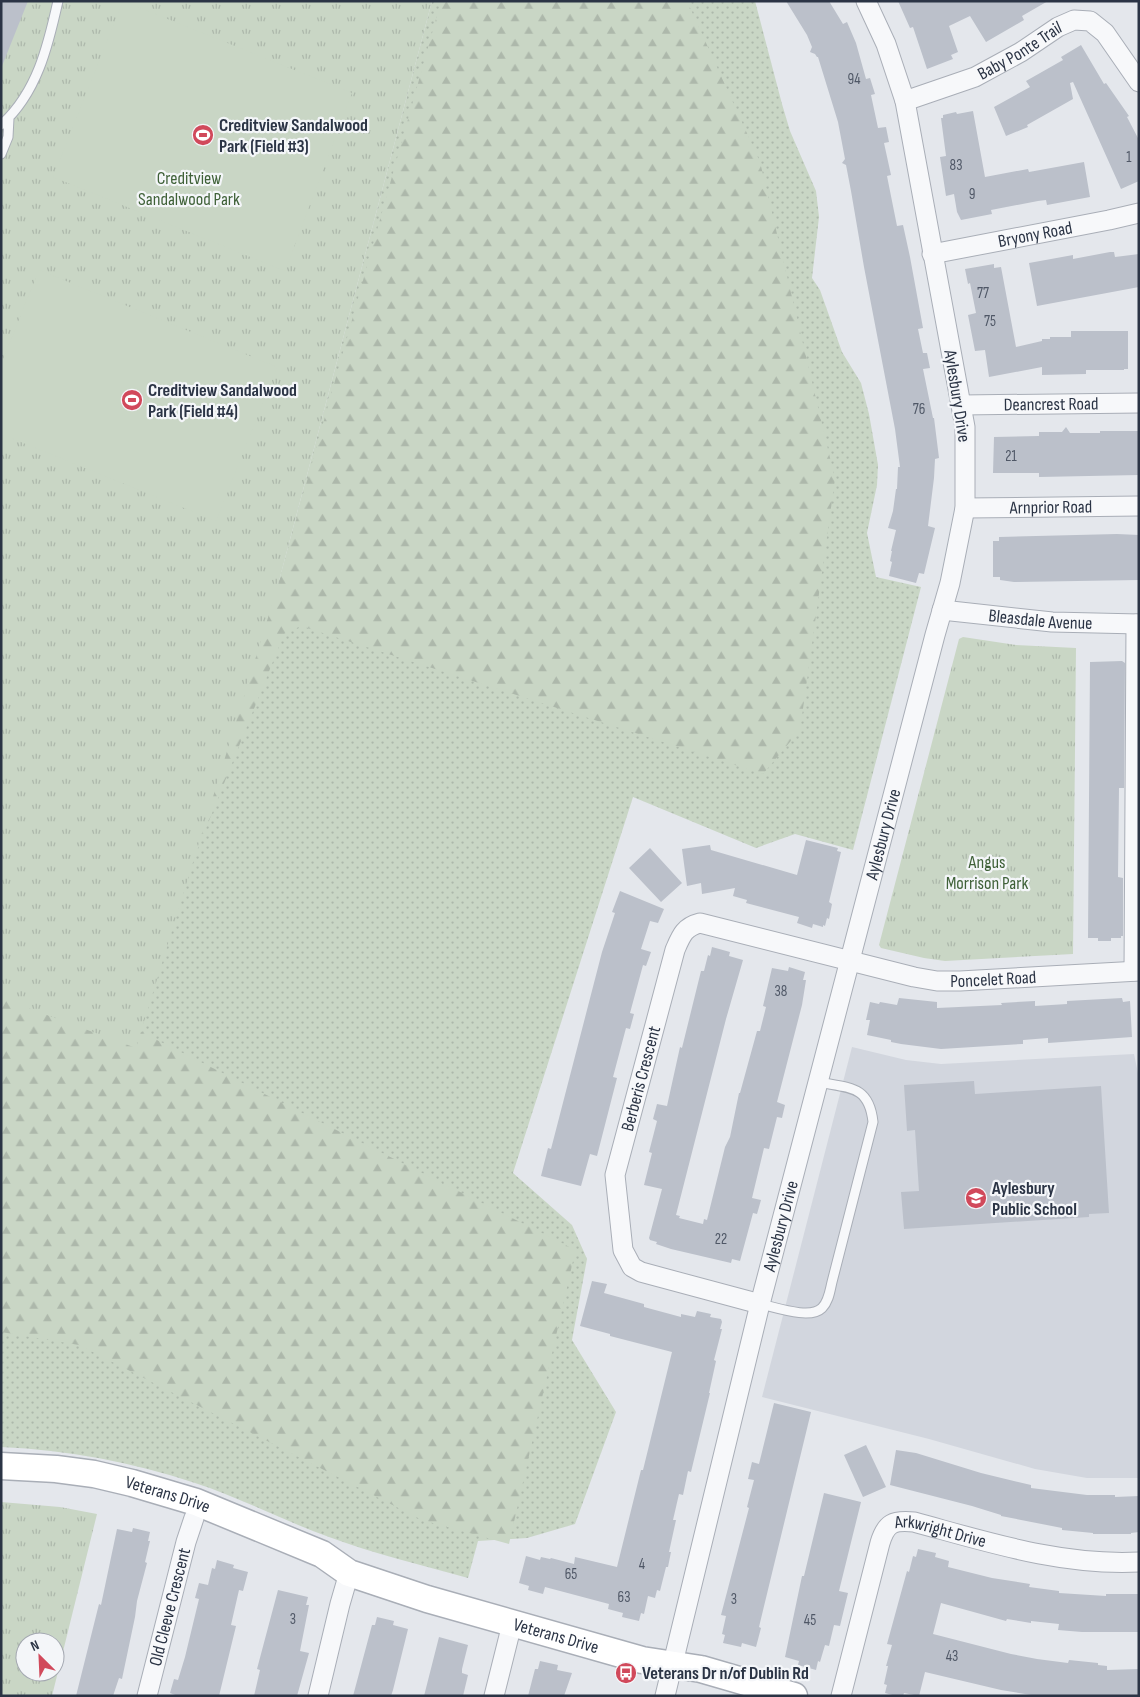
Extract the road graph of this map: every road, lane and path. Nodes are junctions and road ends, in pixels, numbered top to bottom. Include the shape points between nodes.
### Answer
1 (58, 1) edge
2 (866, 1) edge
3 (1139, 82) edge
4 (905, 101) junction
5 (9, 118) junction
6 (1, 125) edge
7 (1, 154) edge
8 (1139, 213) edge
9 (932, 254) junction
10 (1139, 403) edge
11 (962, 405) junction
12 (1139, 506) edge
13 (965, 508) junction
14 (942, 610) junction
15 (1138, 624) edge
16 (850, 961) junction
17 (1136, 971) edge
18 (818, 1082) junction
19 (760, 1304) junction
20 (1, 1466) edge
21 (1, 1482) edge
22 (194, 1518) junction
23 (1139, 1562) edge
24 (349, 1573) junction
25 (512, 1624) junction
26 (672, 1665) junction
27 (147, 1696) edge
28 (318, 1696) edge
29 (494, 1696) edge
30 (665, 1696) edge
31 (794, 1696) edge
32 (841, 1696) edge

1 - 5 lane via 48,44 33,83
2 - 4 street, Aylesbury Drive via 886,44
3 - 4 street, Baby Ponte Trail via 1105,33 1090,21 1074,20 975,77
4 - 9 street, Aylesbury Drive
5 - 6 lane
5 - 7 lane via 8,137
8 - 9 street, Bryony Road
9 - 11 street, Aylesbury Drive
10 - 11 street, Deancrest Road
11 - 13 street, Aylesbury Drive
12 - 13 street, Arnprior Road
13 - 14 street, Aylesbury Drive
14 - 15 street, Bleasdale Avenue via 1052,622
14 - 16 street, Aylesbury Drive
15 - 17 street
16 - 17 street, Poncelet Road via 937,981
16 - 18 street, Aylesbury Drive
16 - 19 street, Berberis Crescent via 700,923 694,925 682,933 675,950 649,1046 615,1176 623,1250 632,1267 641,1272
18 - 19 street, Aylesbury Drive
18 - 19 lane via 856,1090 863,1094 872,1111 872,1130 840,1253 827,1302 822,1309 806,1314
19 - 26 street, Aylesbury Drive
20 - 24 street, Veterans Drive via 94,1474 196,1502 322,1554
21 - 22 street, Veterans Drive via 34,1483 92,1492
22 - 24 street, Veterans Drive via 327,1574
22 - 27 street, Old Cleeve Crescent
23 - 32 street, Arkwright Drive via 1099,1562 1044,1556 900,1520 883,1532
24 - 25 street, Veterans Drive
24 - 28 street
25 - 26 street, Veterans Drive via 642,1660
25 - 29 street
26 - 30 street, Aylesbury Drive
26 - 31 street, Veterans Drive via 701,1669

